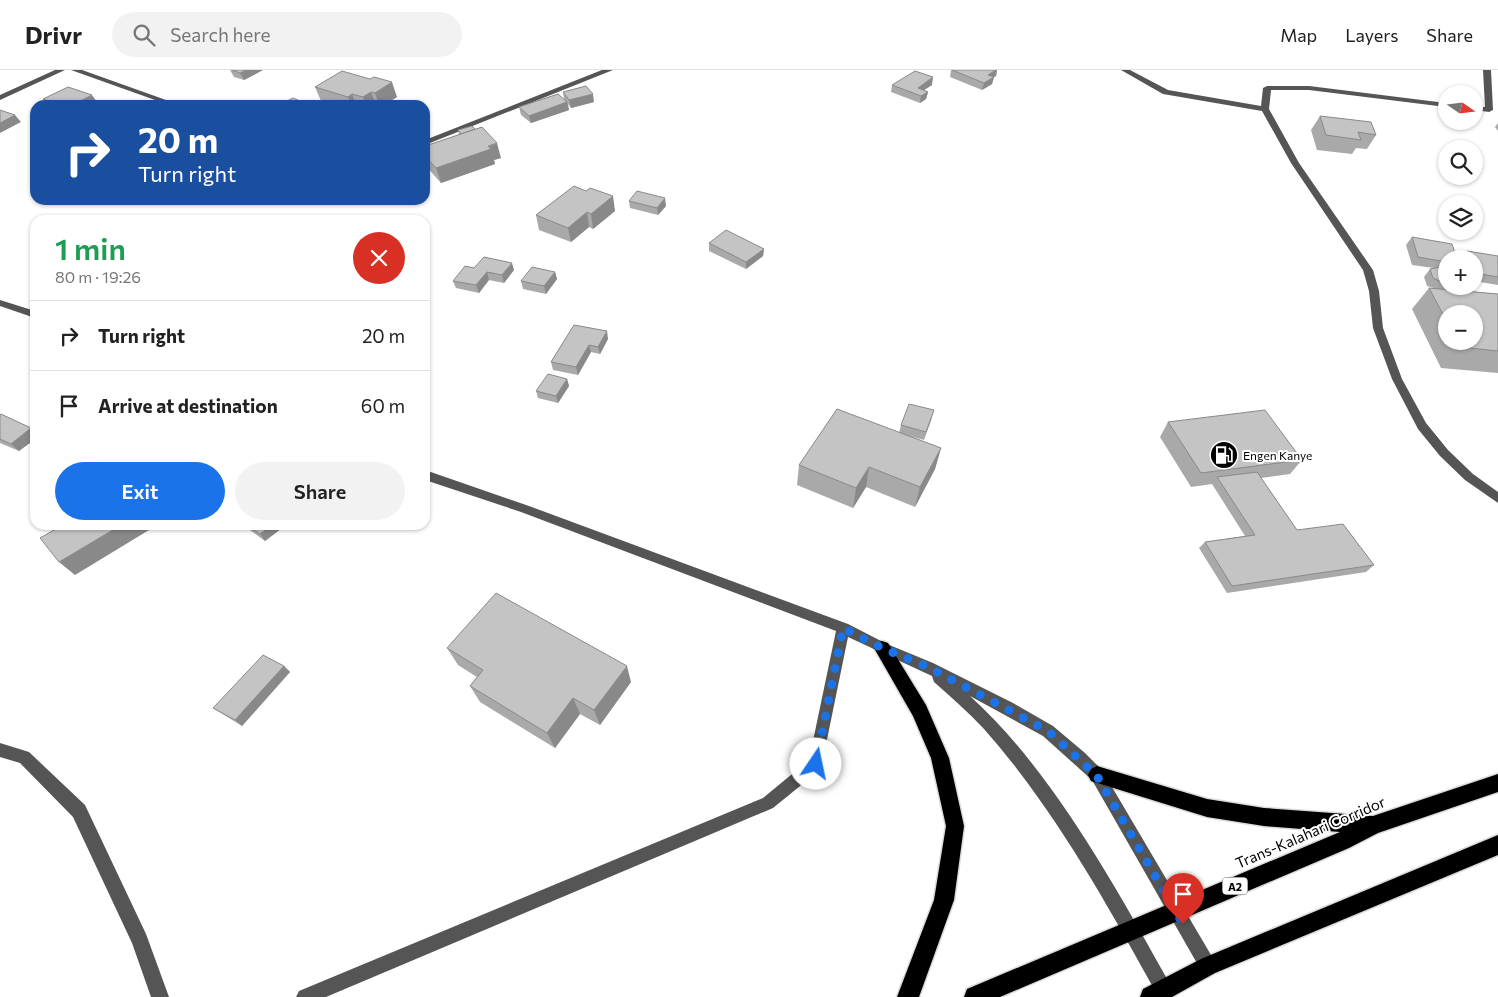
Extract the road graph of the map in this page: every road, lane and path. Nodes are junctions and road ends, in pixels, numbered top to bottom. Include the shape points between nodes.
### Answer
1 (61, 70) edge
2 (76, 70) edge
3 (609, 70) edge
4 (1125, 70) edge
5 (1488, 70) edge
6 (0, 98) edge
7 (162, 100) edge
8 (1438, 104) edge
9 (1265, 109) junction
10 (1483, 109) edge
11 (430, 141) edge
12 (0, 303) edge
13 (30, 313) edge
14 (430, 477) edge
15 (1498, 498) edge
16 (843, 628) junction
17 (882, 648) junction
18 (928, 667) junction
19 (0, 750) edge
20 (1097, 776) junction
21 (1498, 782) edge
22 (1374, 825) junction
23 (1498, 845) edge
24 (1175, 910) junction
25 (1131, 931) junction
26 (1208, 966) junction
27 (1157, 994) edge
28 (160, 997) edge
29 (305, 997) edge
30 (908, 997) edge
31 (975, 997) edge

1 - 6 street
2 - 7 street
3 - 11 street
4 - 9 street via 1166,92
5 - 10 street via 1489,110
8 - 9 street via 1309,88 1267,88
9 - 15 street via 1295,163 1368,270 1378,328 1397,380 1422,426 1469,477
12 - 13 street
14 - 16 street
16 - 17 street
16 - 29 street via 816,764 768,802
17 - 18 street
17 - 30 highway via 920,711 940,758 955,826 944,900
18 - 20 street via 1048,731
18 - 25 street via 993,729 1068,829
19 - 28 street via 24,757 78,811 140,940
20 - 22 highway via 1207,808 1264,817
20 - 24 street
21 - 22 highway, Trans-Kalahari Corridor / A2
22 - 24 highway, Trans-Kalahari Corridor / A2
23 - 26 highway
24 - 25 highway, Trans-Kalahari Corridor / A2
24 - 26 street
25 - 27 street
25 - 31 highway, Trans-Kalahari Corridor / A2
26 - 27 highway

